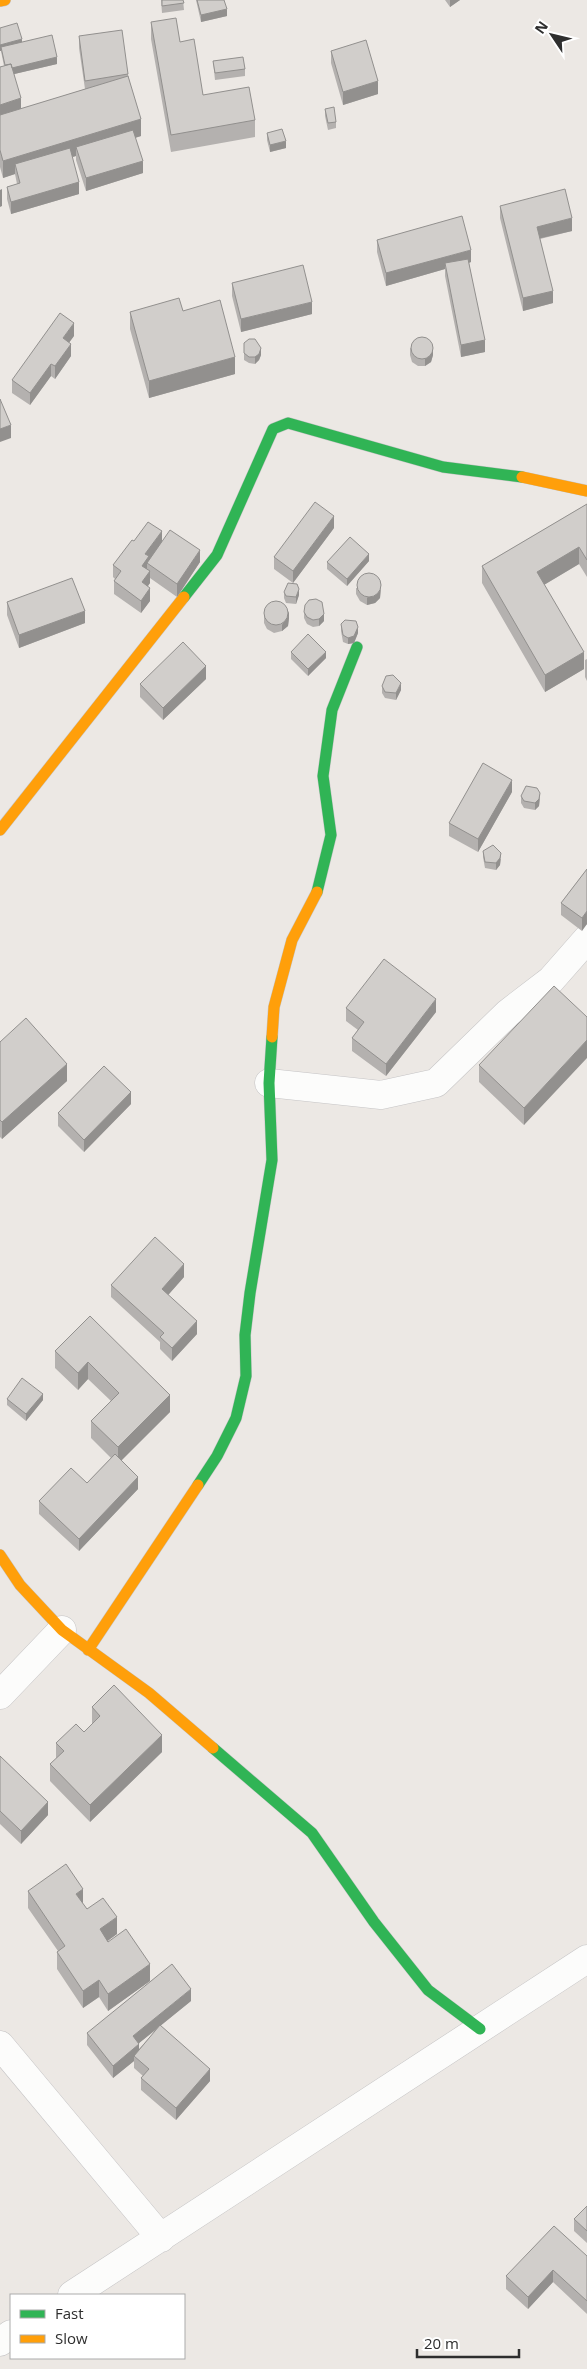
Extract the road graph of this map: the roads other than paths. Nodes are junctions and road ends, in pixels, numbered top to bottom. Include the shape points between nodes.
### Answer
1 (5, 0) edge
2 (0, 2) edge
3 (587, 492) edge
4 (357, 647) dead end
5 (0, 830) edge
6 (587, 939) edge
7 (269, 1084) junction
8 (0, 1555) edge
9 (62, 1630) junction
10 (88, 1650) junction
11 (0, 1695) edge
12 (587, 1960) edge
13 (480, 2029) junction
14 (0, 2045) edge
15 (161, 2238) junction
16 (74, 2294) edge

1 - 2 street
3 - 5 street via 524,477 443,467 288,423 273,429 217,555
4 - 7 street via 332,710 323,776 331,834 320,886 292,940 277,998
6 - 7 street via 551,980 508,1013 436,1082 381,1095
7 - 10 street via 272,1160 249,1301 245,1335 246,1376 236,1418 182,1512
8 - 9 street via 20,1584
9 - 10 street
9 - 11 street
10 - 13 street via 149,1693 312,1833 374,1922 428,1990
12 - 13 street
13 - 15 street
14 - 15 street
15 - 16 street

